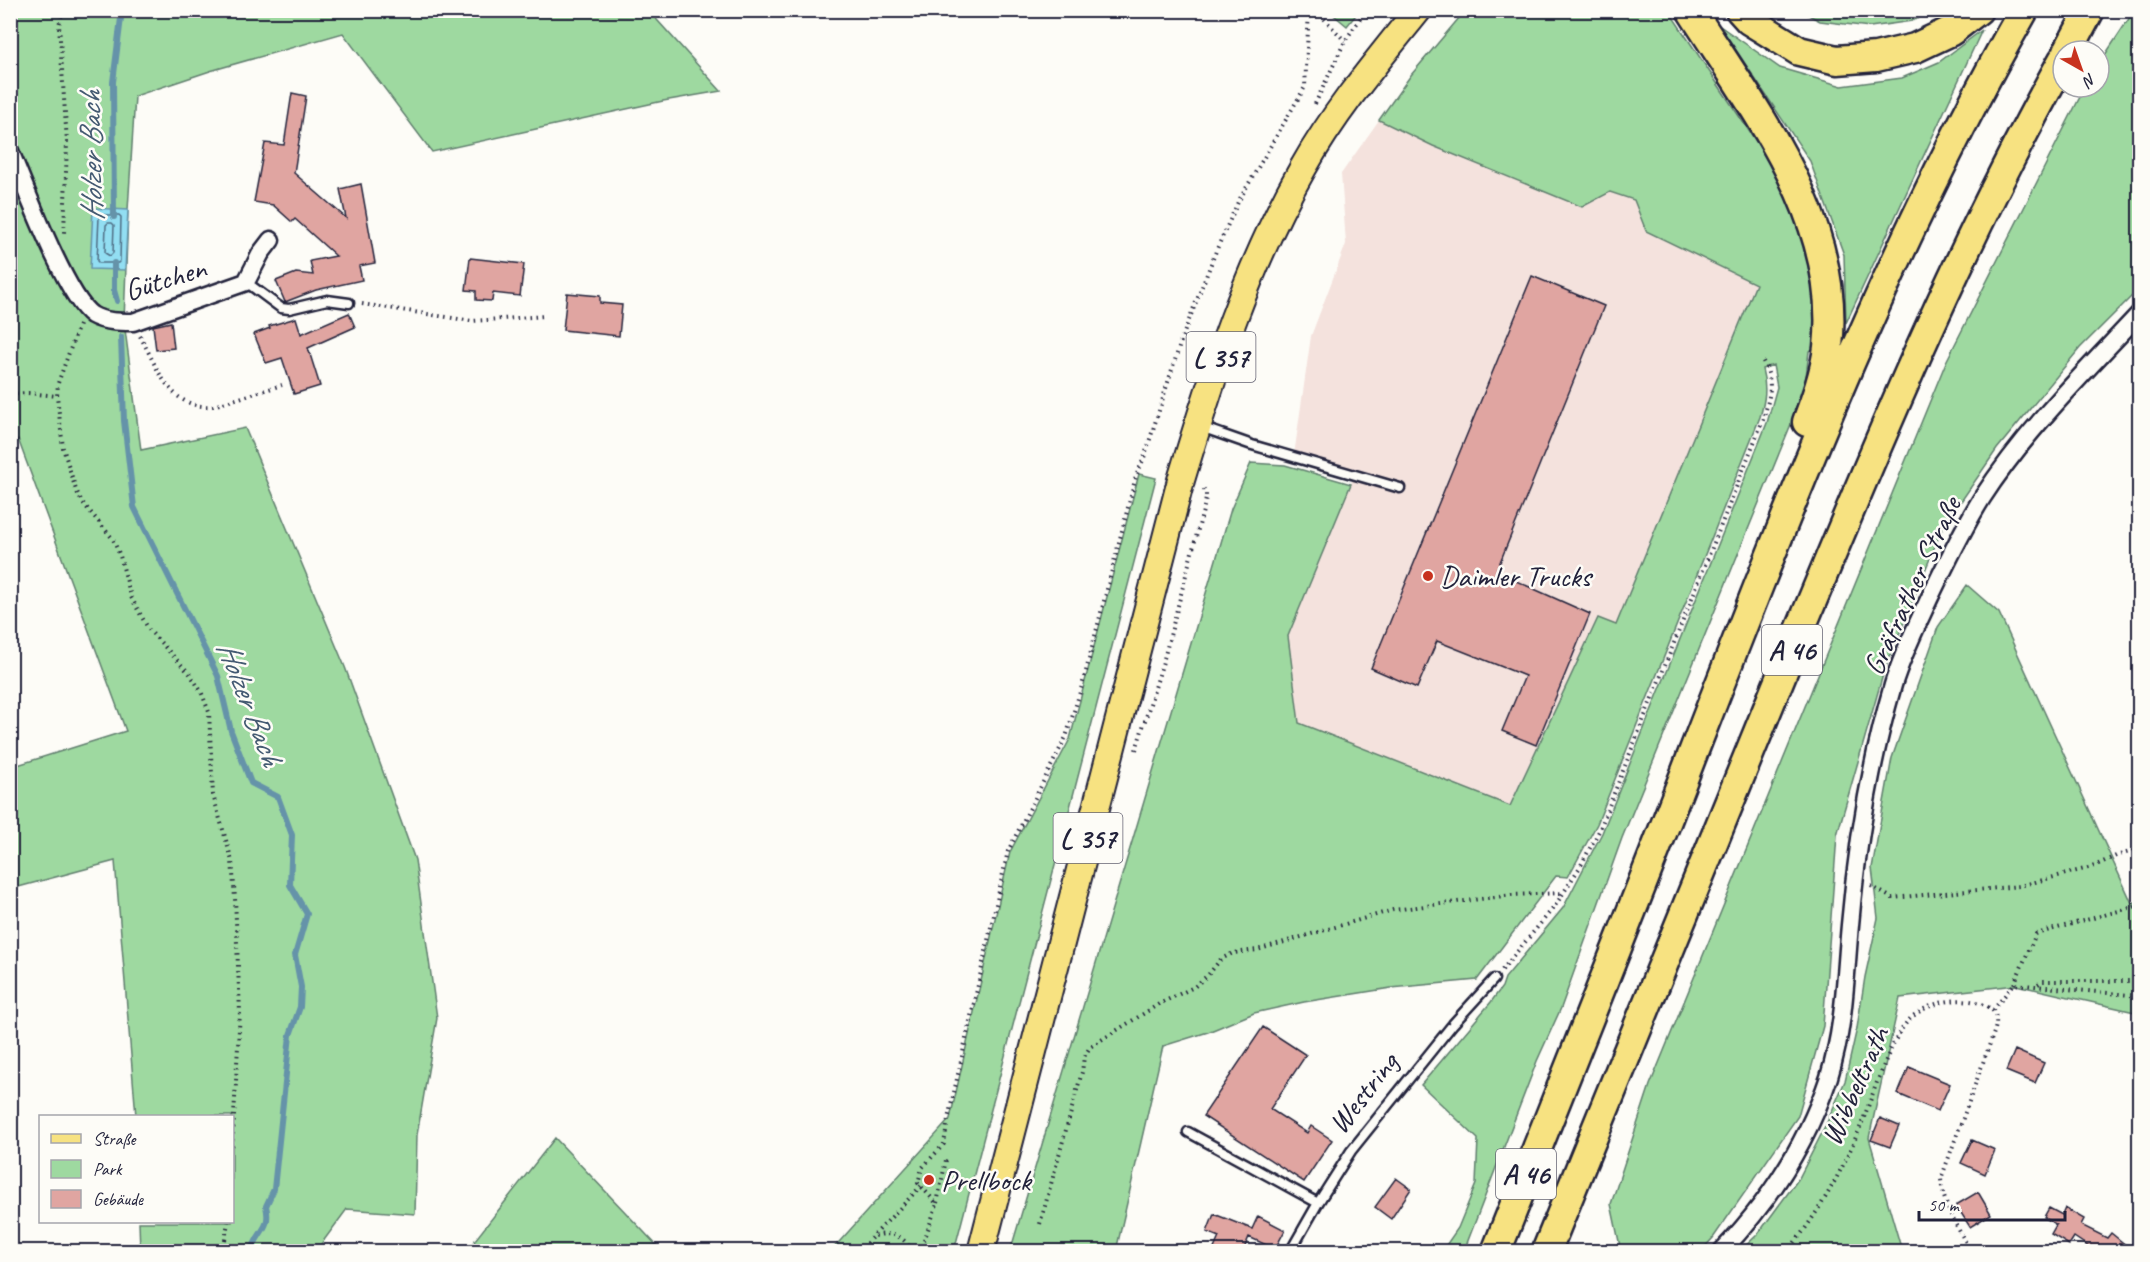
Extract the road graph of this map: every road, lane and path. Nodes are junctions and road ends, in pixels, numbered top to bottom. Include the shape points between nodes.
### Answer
1 (63, 10) edge
2 (1309, 10) edge
3 (1316, 10) edge
4 (1418, 10) edge
5 (1691, 10) edge
6 (1740, 10) edge
7 (1978, 10) edge
8 (2025, 10) edge
9 (2090, 10) edge
10 (2074, 39) edge
11 (1345, 41) dead end
12 (2051, 82) edge
13 (10, 150) edge
14 (271, 240) dead end
15 (64, 241) dead end
16 (246, 282) junction
17 (350, 303) joint
18 (85, 308) junction
19 (2139, 313) edge
20 (546, 316) dead end
21 (133, 322) junction
22 (1761, 358) dead end
23 (282, 385) dead end
24 (10, 394) edge
25 (57, 396) junction
26 (1197, 426) junction
27 (1400, 488) dead end
28 (1756, 590) junction
29 (2139, 849) edge
30 (1564, 893) junction
31 (1868, 894) dead end
32 (2139, 905) edge
33 (1494, 980) joint
34 (2139, 981) edge
35 (2014, 984) junction
36 (2037, 985) junction
37 (2139, 996) edge
38 (1993, 1010) junction
39 (234, 1116) edge
40 (1188, 1132) dead end
41 (946, 1160) dead end
42 (921, 1186) junction
43 (1318, 1203) junction
44 (937, 1204) junction
45 (228, 1223) edge
46 (1040, 1224) dead end
47 (872, 1238) junction
48 (223, 1251) edge
49 (858, 1251) edge
50 (912, 1251) edge
51 (920, 1251) edge
52 (981, 1251) edge
53 (1290, 1251) edge
54 (1496, 1251) edge
55 (1546, 1251) edge
56 (1721, 1251) edge
57 (1787, 1251) edge
58 (1971, 1251) edge

1 - 15 path via 60,26 67,142
2 - 42 path via 1305,87 1238,202 1182,338 1136,476 1066,737 1008,852 944,1144 922,1168 918,1183
3 - 11 path
4 - 26 main road, L 357 via 1344,104 1304,166 1244,288
5 - 28 highway via 1777,146 1821,251 1830,301 1828,348 1819,390 1793,458
6 - 7 highway via 1749,20 1799,51 1837,60 1915,48 1951,31
8 - 28 highway, A 46 via 1987,76 1886,280
9 - 10 highway
12 - 55 highway, A 46 via 1945,291 1879,439
13 - 18 street, Gütchen via 59,264
14 - 16 street, Gütchen
16 - 17 lane via 281,308 327,300
16 - 21 street, Gütchen
17 - 20 path via 472,321
18 - 21 street, Gütchen via 102,319
18 - 25 path
19 - 56 street, Gräfrather Straße via 2022,444 1982,498 1920,618 1894,682 1872,763 1859,843 1845,1007 1828,1078 1797,1153 1742,1230
21 - 23 path via 166,385 187,404 213,406
22 - 30 path via 1771,387 1763,420 1599,831
24 - 25 path
25 - 39 path via 63,448 76,490 113,539 140,615 190,674 209,712 213,795 232,861 235,898 240,1012
26 - 27 lane
26 - 52 main road, L 357
28 - 54 highway, A 46
29 - 31 path via 2092,867 2020,886 1892,898 1869,884
30 - 33 path
30 - 46 path via 1512,895 1393,910 1257,950 1233,953 1221,960 1194,987 1090,1047 1084,1057
32 - 35 path via 2036,934
33 - 43 lane, Westring via 1453,1024 1352,1151
34 - 36 path via 2043,981
35 - 36 path
35 - 38 path
36 - 37 path
38 - 57 path, Wibbeltrath via 1975,1002 1944,1003 1924,1009 1905,1024 1849,1152 1828,1192
38 - 58 path via 1995,1029 1941,1179 1950,1216
40 - 43 lane
41 - 44 path
42 - 44 path
42 - 47 path
43 - 53 lane, Westring
44 - 51 path
45 - 48 path
47 - 49 path
47 - 50 path via 885,1233 897,1235

